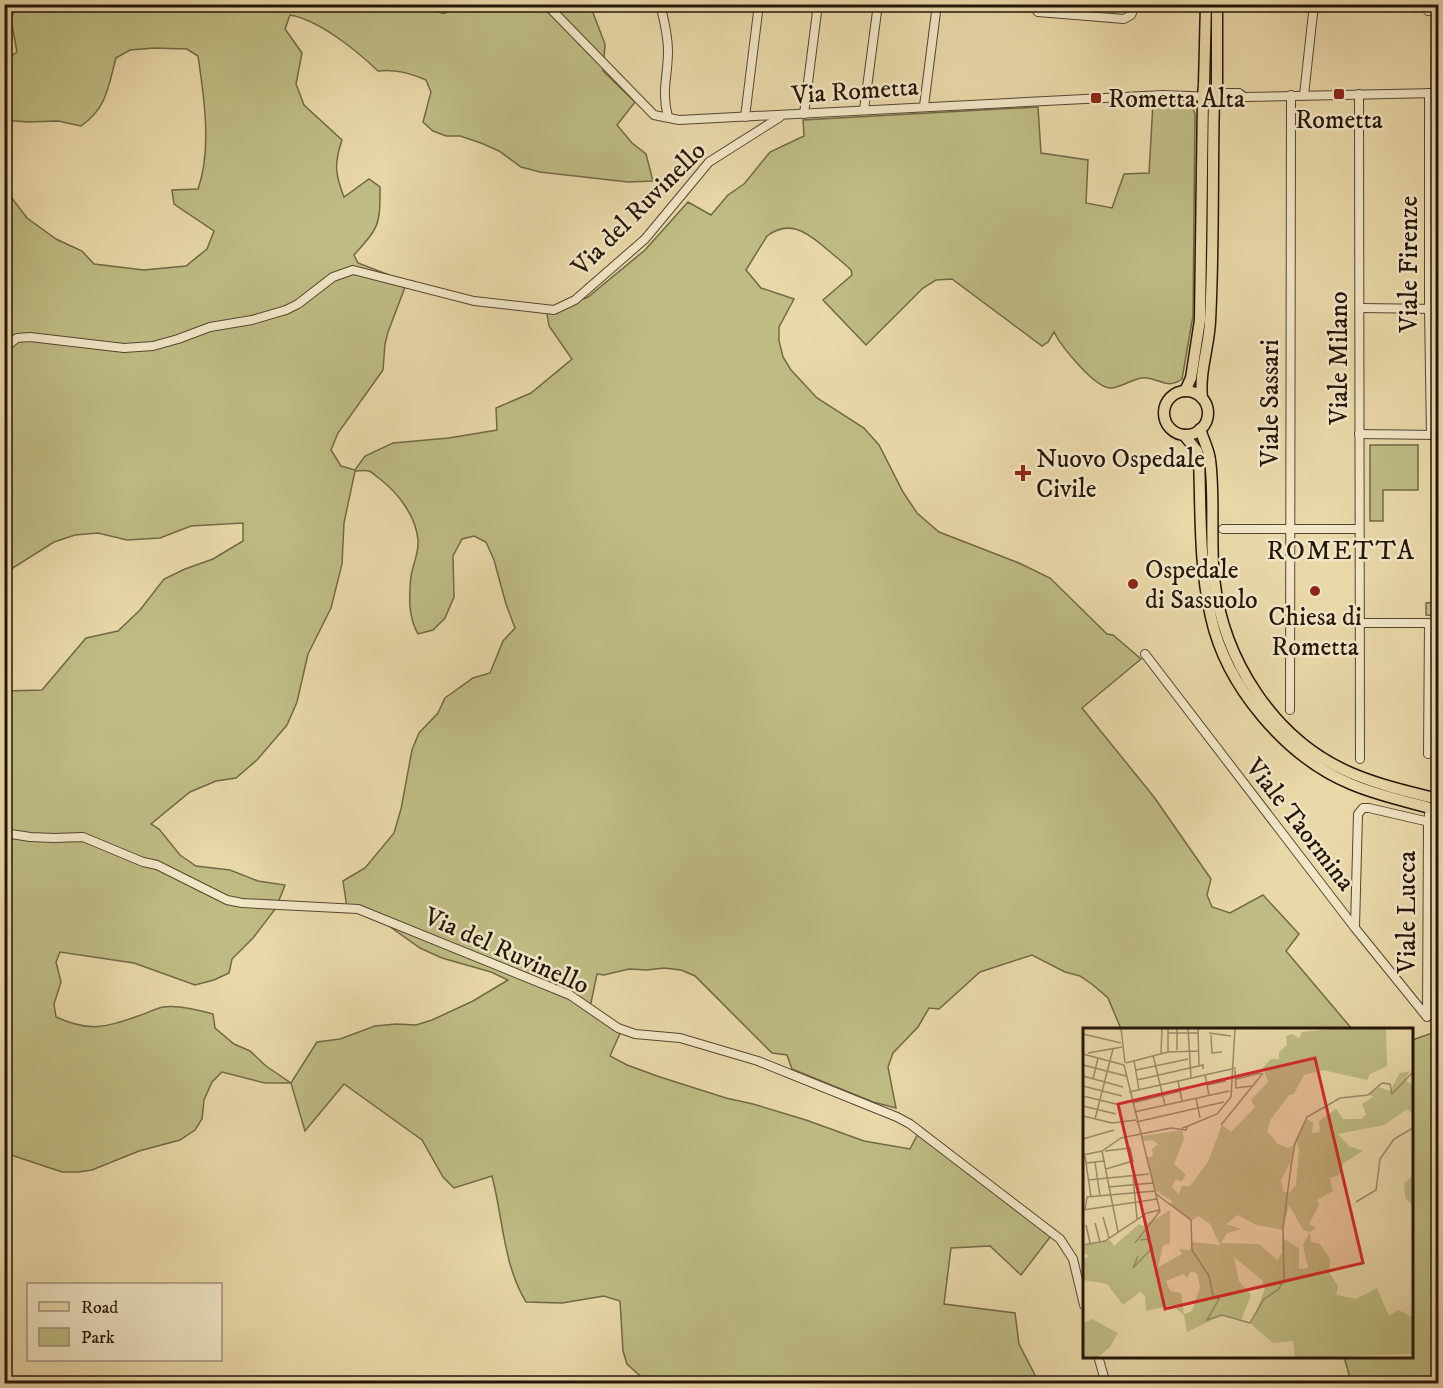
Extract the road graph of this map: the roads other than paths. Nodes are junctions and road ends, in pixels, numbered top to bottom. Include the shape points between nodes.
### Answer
1 (432, 4) edge
2 (453, 4) edge
3 (546, 4) edge
4 (660, 4) edge
5 (759, 4) edge
6 (818, 4) edge
7 (878, 4) edge
8 (937, 4) edge
9 (1031, 4) edge
10 (1136, 4) edge
11 (1206, 4) edge
12 (1217, 4) edge
13 (1314, 4) edge
14 (1434, 93) edge
15 (1359, 94) junction
16 (1292, 95) junction
17 (1304, 95) junction
18 (1212, 98) junction
19 (924, 106) junction
20 (864, 110) junction
21 (804, 114) junction
22 (781, 116) junction
23 (668, 117) junction
24 (745, 117) junction
25 (1360, 308) junction
26 (1429, 309) junction
27 (1438, 309) edge
28 (4, 348) edge
29 (1185, 392) junction
30 (1202, 398) junction
31 (1200, 429) junction
32 (1359, 434) junction
33 (1184, 435) junction
34 (1435, 435) edge
35 (1223, 529) dead end
36 (1290, 529) junction
37 (1359, 529) junction
38 (1359, 623) junction
39 (1429, 623) junction
40 (1438, 623) edge
41 (1145, 654) dead end
42 (1290, 710) dead end
43 (1428, 754) dead end
44 (1360, 759) dead end
45 (1436, 806) edge
46 (1428, 821) junction
47 (1438, 824) edge
48 (4, 829) edge
49 (1355, 928) junction
50 (1427, 1017) joint
51 (1083, 1301) edge
52 (1099, 1358) edge
53 (1106, 1383) edge

1 - 2 street via 443,9
3 - 23 street, Via Rometta via 654,115
4 - 23 street via 667,28 664,99
5 - 24 street
6 - 21 street
7 - 20 street
8 - 19 street
9 - 10 street via 1038,12 1124,19
11 - 18 main road via 1204,85
12 - 18 main road via 1217,85
13 - 17 street
14 - 15 street, Via Rometta
14 - 26 street, Viale Firenze
15 - 17 street, Via Rometta
15 - 25 street, Viale Milano
16 - 17 street, Via Rometta
16 - 18 street, Via Rometta via 1244,97 1239,93 1220,93
16 - 36 street, Viale Sassari
18 - 19 street, Via Rometta via 1163,95
18 - 29 main road via 1200,320 1191,378
18 - 30 main road via 1210,322 1200,386
19 - 20 street, Via Rometta
20 - 21 street, Via Rometta
21 - 22 street, Via Rometta
22 - 24 street, Via Rometta
22 - 28 street, Via del Ruvinello via 709,162 645,239 575,300 554,310 474,301 353,270 333,277 286,310 210,327 153,346 124,348 30,337 17,338
23 - 24 street, Via Rometta
25 - 26 street
25 - 32 street, Viale Milano
26 - 27 street
26 - 34 street, Viale Firenze
29 - 30 main road
29 - 33 main road via 1171,397 1164,414 1170,428
30 - 31 main road via 1208,414
31 - 33 main road
31 - 45 main road via 1210,458 1214,577 1220,615 1232,650 1252,688 1281,724 1314,752 1349,772
32 - 34 street
32 - 37 street, Viale Milano
33 - 45 main road via 1199,458 1204,578 1211,618 1246,696 1274,731 1311,761 1348,783
35 - 36 street
36 - 37 street
36 - 42 street, Viale Sassari
37 - 38 street, Viale Milano
38 - 39 street
38 - 44 street, Viale Milano
39 - 40 street
39 - 43 street
41 - 49 street, Viale Taormina
45 - 46 street, Viale Lucca
46 - 47 street
46 - 49 street via 1369,808 1358,814
46 - 50 street, Viale Lucca
48 - 51 street, Via del Ruvinello via 30,837 83,837 157,865 226,900 358,909 570,995 618,1028 635,1034 680,1038 758,1061 897,1117 1060,1239 1073,1259
49 - 50 street, Viale Taormina
52 - 53 street

